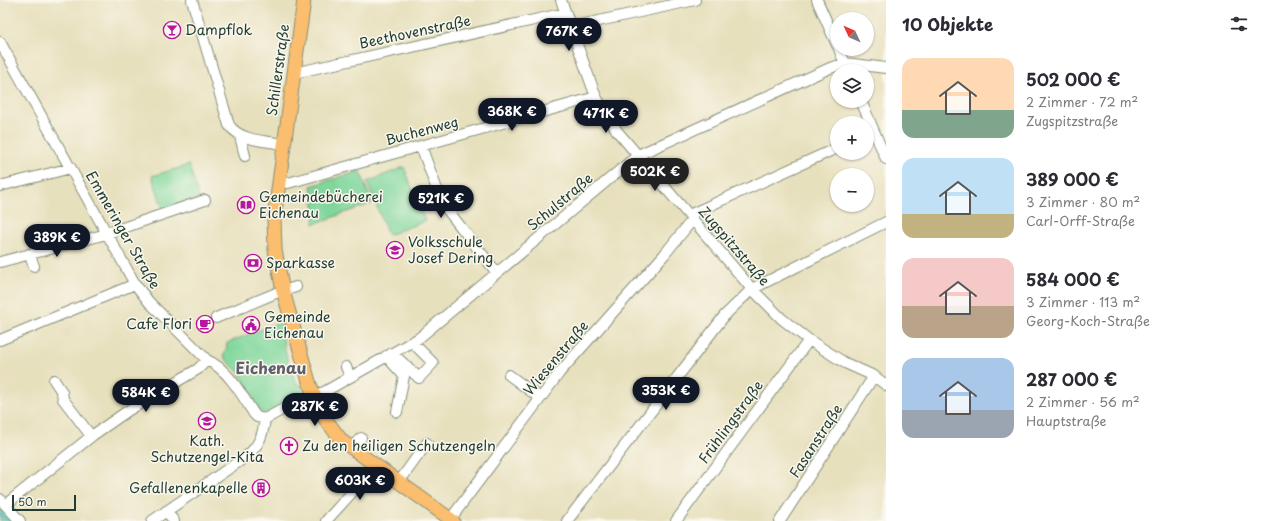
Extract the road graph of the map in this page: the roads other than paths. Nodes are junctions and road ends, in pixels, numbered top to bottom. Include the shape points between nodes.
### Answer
1 (192, 0) edge
2 (304, 0) edge
3 (561, 0) edge
4 (695, 0) edge
5 (817, 0) edge
6 (566, 13) junction
7 (572, 27) junction
8 (830, 29) edge
9 (0, 42) edge
10 (830, 68) edge
11 (874, 68) edge
12 (886, 68) edge
13 (294, 73) junction
14 (596, 97) junction
15 (240, 136) junction
16 (874, 140) edge
17 (284, 144) junction
18 (421, 146) junction
19 (830, 151) edge
20 (638, 155) junction
21 (245, 156) dead end
22 (886, 159) edge
23 (71, 168) junction
24 (278, 181) junction
25 (0, 186) edge
26 (205, 200) dead end
27 (691, 217) junction
28 (886, 222) edge
29 (108, 233) junction
30 (29, 254) junction
31 (0, 262) edge
32 (34, 266) dead end
33 (497, 273) junction
34 (135, 284) junction
35 (296, 287) dead end
36 (752, 289) junction
37 (283, 291) junction
38 (216, 318) dead end
39 (0, 340) edge
40 (809, 340) junction
41 (412, 342) junction
42 (389, 355) junction
43 (206, 360) junction
44 (346, 366) dead end
45 (411, 371) junction
46 (509, 375) dead end
47 (874, 376) junction
48 (350, 377) junction
49 (54, 380) dead end
50 (886, 386) edge
51 (407, 388) dead end
52 (314, 396) junction
53 (540, 398) junction
54 (55, 401) dead end
55 (397, 412) dead end
56 (265, 420) junction
57 (89, 438) junction
58 (361, 438) dead end
59 (427, 443) dead end
60 (351, 448) junction
61 (377, 466) junction
62 (399, 482) junction
63 (3, 502) edge
64 (166, 511) junction
65 (451, 520) edge
66 (20, 521) edge
67 (152, 521) edge
68 (174, 521) edge
69 (326, 521) edge
70 (567, 521) edge
71 (676, 521) edge
72 (780, 521) edge

1 - 15 street via 229,125
2 - 13 main road, Schillerstraße
3 - 6 street, Zugspitzstraße
4 - 7 street
5 - 8 street
6 - 7 street, Zugspitzstraße
6 - 13 street, Beethovenstraße
7 - 14 street, Zugspitzstraße
9 - 23 street, Emmeringer Straße
10 - 20 street, Schulstraße
11 - 12 street
13 - 17 main road, Schillerstraße
14 - 18 street, Buchenweg
14 - 20 street, Zugspitzstraße via 618,131
15 - 17 street
15 - 21 street
16 - 22 street
17 - 24 main road, Schillerstraße
18 - 24 street, Buchenweg via 303,183
18 - 33 street via 442,202
19 - 27 street, Wiesenstraße
20 - 27 street, Zugspitzstraße
20 - 33 street, Schulstraße
23 - 25 street
23 - 29 street, Emmeringer Straße
24 - 37 main road, Schillerstraße via 274,219 275,250
26 - 29 street
27 - 36 street, Zugspitzstraße
27 - 53 street, Wiesenstraße via 664,254
28 - 36 street
29 - 30 street
29 - 34 street, Emmeringer Straße
30 - 31 street
30 - 32 street
33 - 41 street, Schulstraße
34 - 39 street
34 - 43 street, Emmeringer Straße via 187,347
35 - 37 street
36 - 40 street, Zugspitzstraße
36 - 70 street via 725,315
37 - 38 street
37 - 52 main road, Schillerstraße
40 - 47 street, Zugspitzstraße via 845,363
40 - 71 street, Frühlingstraße
41 - 42 street, Schulstraße
41 - 45 street via 433,363 418,378
42 - 45 street
42 - 48 street, Schulstraße
42 - 55 street via 404,376
43 - 56 street, Emmeringer Straße via 215,364 238,389 254,414
43 - 57 street via 198,369 129,410
44 - 48 street
45 - 51 street
46 - 53 street
47 - 50 street, Zugspitzstraße
47 - 72 street, Fasanstraße
48 - 52 street, Schulstraße
49 - 57 street via 62,392 63,399
52 - 56 street via 302,399
52 - 60 main road, Schillerstraße via 336,435
53 - 65 street, Wiesenstraße
54 - 57 street via 59,402
56 - 64 street via 261,438 253,451
57 - 63 street
58 - 60 street
59 - 62 street
60 - 61 main road, Schillerstraße
61 - 62 main road, Schillerstraße
61 - 69 street
62 - 65 main road, Schillerstraße
63 - 66 street
64 - 67 street
64 - 68 street

